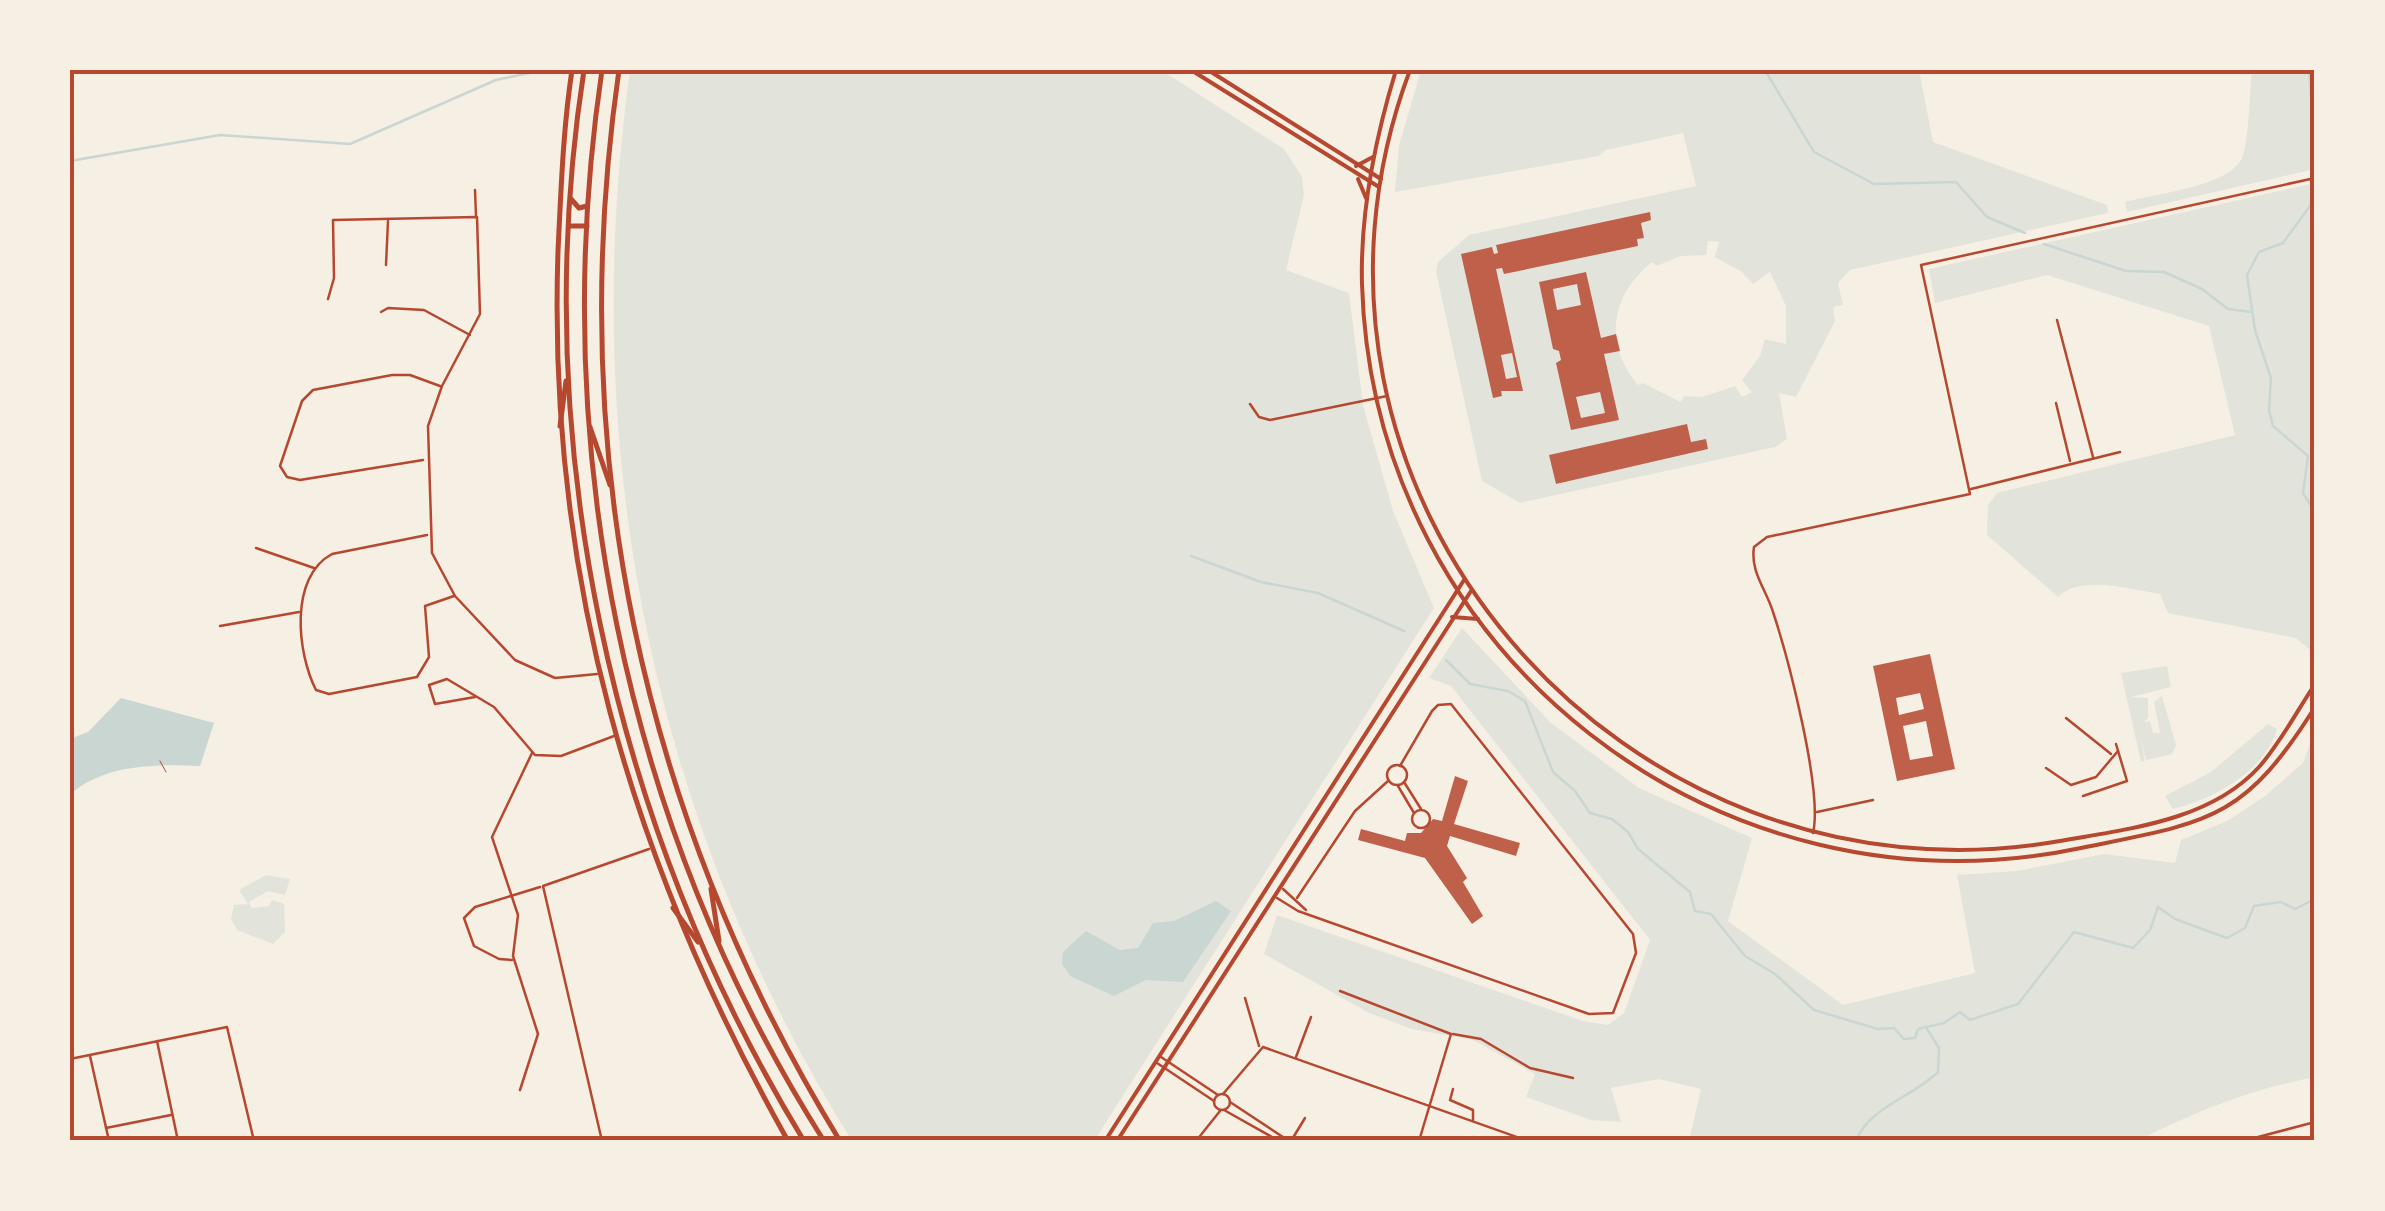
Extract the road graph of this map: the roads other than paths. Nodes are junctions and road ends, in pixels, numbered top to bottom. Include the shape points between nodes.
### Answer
1 (572, 70) edge
2 (584, 70) edge
3 (602, 70) edge
4 (619, 70) edge
5 (1191, 70) edge
6 (1208, 70) edge
7 (1396, 70) edge
8 (1410, 70) edge
9 (1374, 158) junction
10 (1356, 166) junction
11 (1370, 174) junction
12 (1356, 175) junction
13 (1381, 178) junction
14 (2315, 178) edge
15 (1368, 183) junction
16 (1380, 187) junction
17 (476, 190) dead end
18 (589, 198) junction
19 (571, 199) junction
20 (1368, 202) junction
21 (476, 218) junction
22 (388, 219) junction
23 (569, 226) junction
24 (587, 226) junction
25 (386, 264) dead end
26 (328, 300) dead end
27 (381, 312) dead end
28 (2057, 320) dead end
29 (472, 336) junction
30 (568, 364) junction
31 (442, 386) junction
32 (1388, 396) junction
33 (1377, 398) junction
34 (2056, 403) dead end
35 (1250, 404) dead end
36 (588, 419) junction
37 (560, 426) junction
38 (2120, 452) dead end
39 (2094, 458) junction
40 (426, 459) junction
41 (2070, 462) junction
42 (610, 486) junction
43 (1970, 489) junction
44 (429, 535) junction
45 (256, 548) dead end
46 (316, 569) junction
47 (1464, 580) junction
48 (1458, 591) junction
49 (1470, 591) junction
50 (455, 596) junction
51 (1464, 600) junction
52 (300, 612) junction
53 (1452, 617) junction
54 (1478, 620) junction
55 (220, 626) dead end
56 (599, 674) junction
57 (2315, 684) edge
58 (474, 697) junction
59 (2315, 706) edge
60 (2066, 718) dead end
61 (614, 736) junction
62 (2116, 744) dead end
63 (2118, 751) junction
64 (532, 753) junction
65 (2114, 756) junction
66 (1400, 766) junction
67 (2046, 768) dead end
68 (1388, 781) junction
69 (1404, 782) junction
70 (1397, 785) junction
71 (2083, 796) dead end
72 (1873, 800) dead end
73 (1422, 810) junction
74 (1815, 812) junction
75 (1414, 813) junction
76 (1813, 833) junction
77 (1300, 837) junction
78 (1308, 842) junction
79 (649, 849) junction
80 (543, 886) junction
81 (711, 889) junction
82 (1283, 889) dead end
83 (512, 897) junction
84 (1277, 898) dead end
85 (1297, 898) junction
86 (673, 908) junction
87 (1306, 911) junction
88 (721, 949) junction
89 (704, 951) junction
90 (514, 959) junction
91 (1340, 991) dead end
92 (1245, 998) dead end
93 (1311, 1017) dead end
94 (1451, 1034) junction
95 (156, 1040) junction
96 (1260, 1047) junction
97 (90, 1055) junction
98 (70, 1058) edge
99 (1296, 1058) junction
100 (1158, 1059) junction
101 (1166, 1065) junction
102 (1573, 1078) dead end
103 (1233, 1085) junction
104 (1453, 1089) dead end
105 (520, 1090) dead end
106 (1221, 1094) junction
107 (1230, 1100) junction
108 (1214, 1104) junction
109 (1428, 1105) junction
110 (1223, 1110) junction
111 (172, 1115) junction
112 (1212, 1118) junction
113 (1306, 1118) dead end
114 (1473, 1121) junction
115 (2315, 1122) edge
116 (106, 1128) junction
117 (109, 1141) edge
118 (178, 1141) edge
119 (254, 1141) edge
120 (602, 1141) edge
121 (788, 1141) edge
122 (804, 1141) edge
123 (824, 1141) edge
124 (840, 1141) edge
125 (1106, 1141) edge
126 (1117, 1141) edge
127 (1196, 1141) edge
128 (1279, 1141) edge
129 (1290, 1141) edge
130 (1419, 1141) edge
131 (1528, 1141) edge
132 (2243, 1141) edge

1 - 37 highway via 558,247
2 - 19 highway
3 - 18 highway
4 - 42 highway via 600,280
5 - 12 main road
6 - 10 main road
7 - 9 main road
8 - 13 main road
9 - 10 main road
9 - 11 main road
10 - 11 main road
11 - 13 main road
11 - 15 main road
12 - 15 main road
12 - 20 main road
13 - 16 main road
14 - 43 street via 1922,265
15 - 16 main road
15 - 20 main road
16 - 32 main road via 1376,305
17 - 21 street
18 - 19 highway via 583,209
18 - 24 highway
19 - 23 highway
20 - 33 main road via 1362,295
21 - 22 street
21 - 29 street via 482,306
22 - 25 street
22 - 26 street via 333,220
23 - 24 highway
23 - 30 highway
24 - 36 highway
27 - 29 street via 424,310
28 - 39 street
29 - 31 street
30 - 37 highway
30 - 89 highway via 582,519 612,674 652,817
31 - 40 street via 431,412
31 - 40 street via 392,375 313,390 302,401 280,466 286,477 300,480
32 - 33 street
32 - 47 main road via 1424,506
33 - 35 street via 1270,420
33 - 48 main road via 1413,510
34 - 41 street
36 - 42 highway
36 - 88 highway via 598,532 638,720 676,842
37 - 56 highway
38 - 39 street
39 - 41 street
40 - 44 street
41 - 43 street
42 - 81 highway via 650,700
43 - 74 street via 1767,536 1754,547
44 - 46 street via 332,554
44 - 50 street
45 - 46 street
46 - 52 street
47 - 48 main road
47 - 49 main road
48 - 51 main road
48 - 77 main road
49 - 51 main road
49 - 76 main road via 1533,671 1629,750 1715,799
50 - 52 street via 424,606 429,657 417,677 329,694 312,684
50 - 56 street via 528,669 568,680
51 - 53 main road
51 - 54 main road
52 - 55 street
53 - 54 main road
53 - 78 main road
54 - 59 main road via 1546,700 1665,786 1774,834 1893,859 2025,858 2196,823 2255,788
56 - 61 highway
57 - 76 main road via 2256,770 2187,813 2008,848 1914,849
58 - 58 street via 447,679 430,686 438,704
58 - 64 street via 494,706
60 - 65 street
61 - 64 street via 561,756
61 - 79 highway
62 - 63 street
63 - 65 street
63 - 71 street via 2127,781
64 - 83 street via 493,833
65 - 67 street via 2096,777 2072,785
66 - 68 street via 1389,769
66 - 69 street
66 - 87 street via 1438,705 1456,708 1633,934 1636,953 1616,1009 1606,1016 1589,1014
68 - 70 street
68 - 85 street via 1356,811
69 - 70 street
69 - 73 street
70 - 75 street
72 - 74 street
73 - 75 street
73 - 75 street via 1430,818 1424,828 1414,824
74 - 76 street
77 - 78 main road
77 - 100 main road
78 - 101 main road
79 - 80 street
79 - 86 highway
80 - 83 street
80 - 120 street
81 - 88 highway
81 - 124 highway via 761,1002
82 - 85 street
83 - 90 street via 518,919
83 - 90 street via 469,910 464,923 478,949
84 - 87 street
85 - 87 street
86 - 89 highway
86 - 121 highway via 734,1044
88 - 123 highway
89 - 122 highway
90 - 105 street via 538,1034
91 - 94 street
92 - 96 street
93 - 99 street
94 - 102 street via 1480,1040 1530,1068
94 - 109 street
95 - 97 street
95 - 111 street
95 - 119 street via 227,1027
96 - 99 street
96 - 103 street
97 - 98 street
97 - 116 street
99 - 109 street
100 - 101 street
100 - 125 main road
101 - 106 street
101 - 108 street
101 - 126 main road
103 - 106 street
103 - 107 street
104 - 114 street via 1450,1100 1473,1110
106 - 107 street
106 - 108 street
107 - 110 street
107 - 129 street
108 - 110 street
108 - 112 street
109 - 114 street
109 - 130 street
110 - 112 street
110 - 128 street
111 - 116 street
111 - 118 street
112 - 127 street
113 - 129 street
114 - 131 street
115 - 132 street
116 - 117 street

